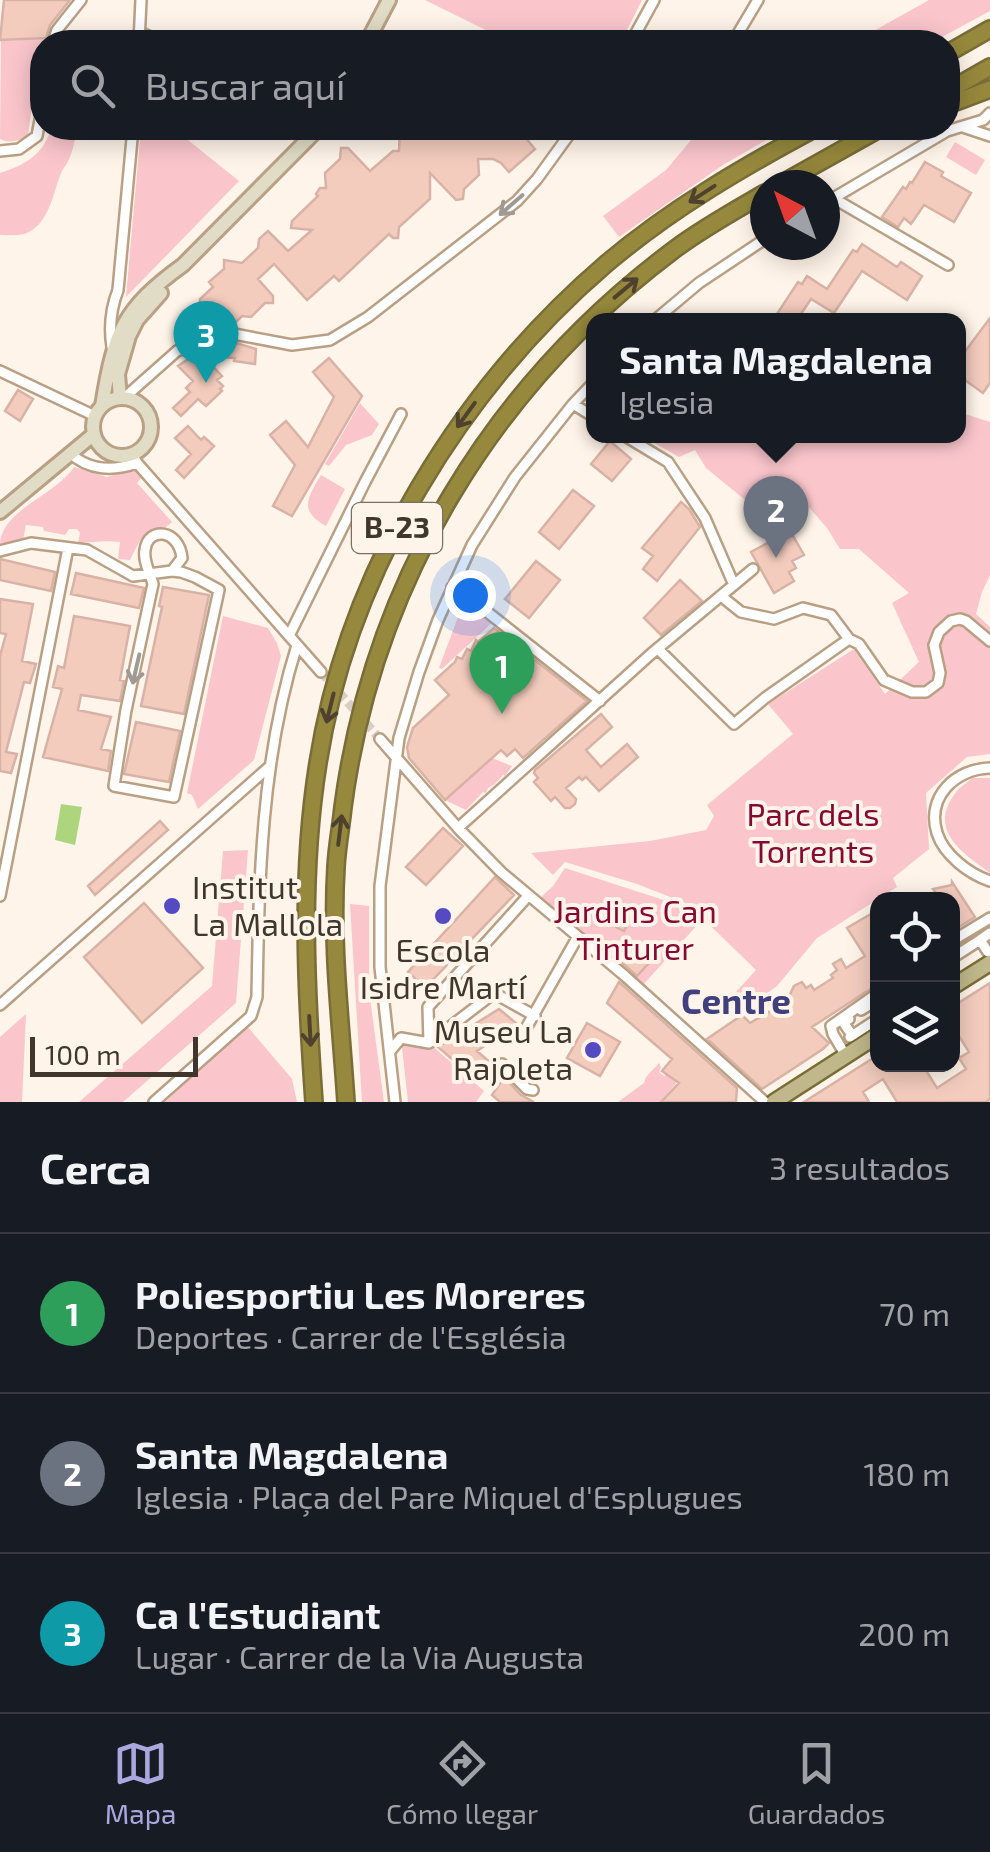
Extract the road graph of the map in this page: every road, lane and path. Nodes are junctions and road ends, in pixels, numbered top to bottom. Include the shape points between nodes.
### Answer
1 (81, 0) edge
2 (141, 0) edge
3 (389, 0) edge
4 (654, 0) edge
5 (758, 0) edge
6 (990, 29) edge
7 (57, 30) edge
8 (139, 30) edge
9 (373, 30) edge
10 (638, 30) edge
11 (739, 30) edge
12 (960, 46) edge
13 (990, 67) edge
14 (960, 83) edge
15 (990, 89) edge
16 (960, 100) edge
17 (986, 116) edge
18 (960, 126) joint
19 (989, 136) edge
20 (33, 140) edge
21 (132, 140) edge
22 (307, 140) edge
23 (565, 140) edge
24 (793, 140) edge
25 (860, 140) edge
26 (932, 140) edge
27 (2, 149) edge
28 (806, 170) edge
29 (840, 194) edge
30 (750, 202) edge
31 (840, 207) edge
32 (750, 248) edge
33 (183, 265) junction
34 (948, 265) dead end
35 (118, 290) junction
36 (135, 306) junction
37 (599, 313) edge
38 (663, 313) edge
39 (586, 325) edge
40 (113, 349) junction
41 (0, 371) edge
42 (586, 390) edge
43 (122, 398) junction
44 (573, 404) junction
45 (98, 411) junction
46 (586, 413) edge
47 (401, 414) dead end
48 (94, 434) junction
49 (637, 443) edge
50 (70, 454) junction
51 (135, 459) junction
52 (0, 512) edge
53 (68, 548) junction
54 (0, 551) edge
55 (754, 568) dead end
56 (172, 571) junction
57 (150, 573) junction
58 (734, 585) junction
59 (452, 588) junction
60 (721, 596) junction
61 (289, 636) junction
62 (850, 639) junction
63 (990, 641) edge
64 (297, 645) junction
65 (658, 649) junction
66 (320, 672) tunnel mouth
67 (600, 701) junction
68 (380, 739) tunnel mouth
69 (398, 760) junction
70 (269, 767) junction
71 (990, 768) edge
72 (267, 783) junction
73 (252, 795) junction
74 (458, 828) junction
75 (990, 881) edge
76 (0, 896) edge
77 (528, 896) junction
78 (990, 918) edge
79 (990, 933) edge
80 (960, 937) edge
81 (577, 938) junction
82 (980, 940) junction
83 (960, 953) edge
84 (989, 958) edge
85 (958, 982) edge
86 (870, 999) edge
87 (0, 1005) edge
88 (878, 1010) edge
89 (535, 1016) junction
90 (525, 1030) dead end
91 (870, 1041) edge
92 (429, 1043) junction
93 (391, 1050) junction
94 (846, 1056) junction
95 (502, 1064) dead end
96 (533, 1090) dead end
97 (154, 1102) edge
98 (314, 1102) edge
99 (346, 1102) edge
100 (395, 1102) edge
101 (765, 1102) edge
102 (774, 1102) edge

1 - 7 street
2 - 8 street
3 - 9 street
4 - 10 street
5 - 11 street
6 - 12 highway
13 - 14 highway
15 - 16 highway
17 - 18 street
17 - 19 street
18 - 19 street
20 - 27 street via 19,150
21 - 35 street
22 - 33 street
23 -> 43 street via 517,201 330,340 292,346 216,334 177,352
24 -> 98 highway, B-23 via 657,224 539,327 456,428 391,540 350,637 318,761 307,857
25 - 28 highway
26 - 29 street
37 -> 30 highway, B-23 via 675,248
31 - 34 street
32 - 38 street
33 - 36 street
33 - 43 street via 129,336 118,374
35 - 36 street via 123,306
35 - 40 street
36 - 40 street
99 -> 39 highway, B-23 via 336,953 338,850 349,767 378,651 414,564 484,443
40 - 45 street
41 - 45 street
42 - 44 street
43 - 45 street
43 - 51 street via 145,408 151,425
44 - 46 street
44 - 59 street via 515,477
45 - 48 street
47 - 61 street
48 - 50 street
48 - 51 street via 108,453
49 - 58 street via 668,462 705,518
50 - 51 street via 104,468 121,469
50 - 52 street
51 - 61 street
53 - 54 street via 31,543
53 - 57 street via 88,550 134,576
53 - 76 street
55 - 58 street
56 - 57 street
56 - 57 street via 182,558 181,544 158,534 144,554
57 -> 56 street via 149,610 114,786 174,797 220,590
58 - 60 street
59 - 67 street
59 - 69 street via 418,672
60 - 62 street via 741,612 774,619 798,609 826,612
60 - 65 street
61 - 64 street
62 - 63 street via 884,680 920,693 938,683 934,645 951,621 966,621
62 - 65 street via 734,724
64 - 66 street
64 - 70 street
65 - 67 street
67 - 74 street
68 - 69 street
69 - 74 street
69 - 93 street via 380,886 380,967
70 - 72 street
70 - 73 street via 252,780
71 - 75 street via 950,782 934,816 946,851
72 - 73 street
72 - 73 street
73 - 87 street
73 - 97 street via 260,863 257,997 250,1016
74 - 77 street
77 - 81 street
77 - 92 street via 428,1006
78 - 80 street
79 - 82 street
81 - 89 street
81 - 101 street
82 - 83 street
82 - 84 street
84 - 85 main road
86 - 94 street via 831,1026
88 - 88 street via 876,1020 847,1038 843,1022 868,1005
89 - 90 street
89 - 92 street via 494,993
91 - 94 main road
92 - 93 street via 401,1038
93 - 100 street
94 - 102 main road
95 - 96 street

